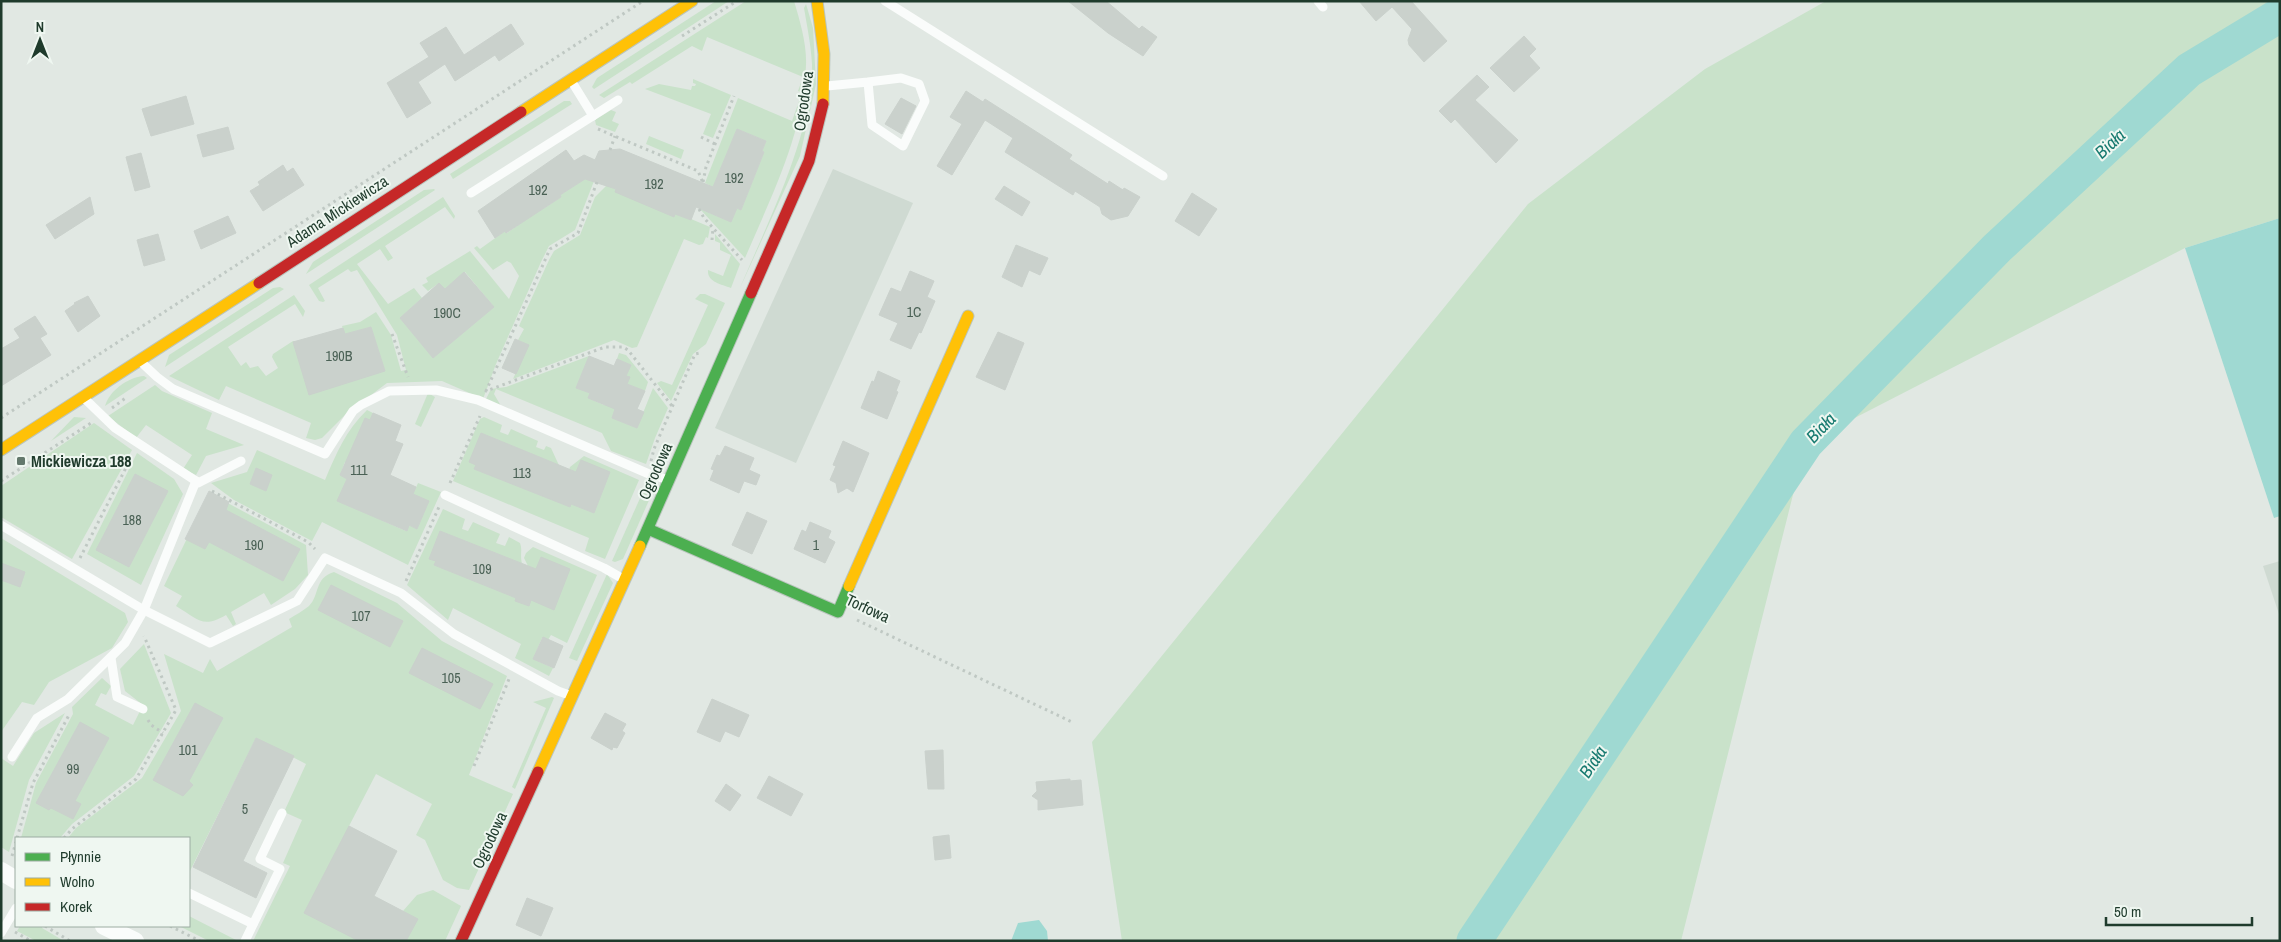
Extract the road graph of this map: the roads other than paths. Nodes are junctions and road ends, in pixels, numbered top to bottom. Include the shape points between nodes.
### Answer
1 (692, 1) edge
2 (817, 1) edge
3 (885, 1) edge
4 (570, 80) junction
5 (868, 82) junction
6 (825, 86) junction
7 (618, 100) dead end
8 (593, 116) junction
9 (1163, 176) dead end
10 (471, 193) dead end
11 (968, 316) dead end
12 (139, 360) junction
13 (83, 397) junction
14 (1, 450) edge
15 (241, 461) dead end
16 (669, 480) junction
17 (197, 482) junction
18 (445, 495) dead end
19 (1, 525) edge
20 (648, 529) junction
21 (625, 580) junction
22 (144, 610) junction
23 (111, 658) junction
24 (572, 696) junction
25 (143, 709) dead end
26 (12, 757) dead end
27 (282, 813) dead end
28 (6, 865) edge
29 (15, 878) edge
30 (190, 892) edge
31 (15, 910) edge
32 (253, 924) junction
33 (106, 927) edge
34 (2, 931) edge
35 (135, 941) edge
36 (245, 941) edge
37 (460, 941) edge

1 - 4 street, Adama Mickiewicza
2 - 6 street, Ogrodowa via 824,36
3 - 9 lane
4 - 8 lane
4 - 12 street, Adama Mickiewicza
5 - 5 lane via 901,78 919,84 925,101 903,146 872,125
5 - 6 lane
6 - 16 street, Ogrodowa via 809,161
7 - 8 lane
8 - 10 lane
11 - 20 street, Torfowa via 838,612
12 - 13 street, Adama Mickiewicza
12 - 16 lane via 173,389 325,454 353,411 361,405 389,391 436,390 478,400 648,474
13 - 14 street, Adama Mickiewicza
13 - 17 lane via 115,428
15 - 17 lane
16 - 20 street, Ogrodowa
17 - 22 lane
18 - 21 lane
19 - 22 lane
20 - 21 street, Ogrodowa
21 - 24 street, Ogrodowa
22 - 23 lane via 125,643
22 - 24 lane via 210,643 297,601 325,558 401,593 454,634
23 - 25 lane via 117,696
23 - 26 lane via 68,699 37,718
24 - 37 street, Ogrodowa
27 - 32 lane via 260,859 280,869
28 - 29 street
30 - 32 lane
31 - 34 lane
32 - 36 lane
33 - 35 street

